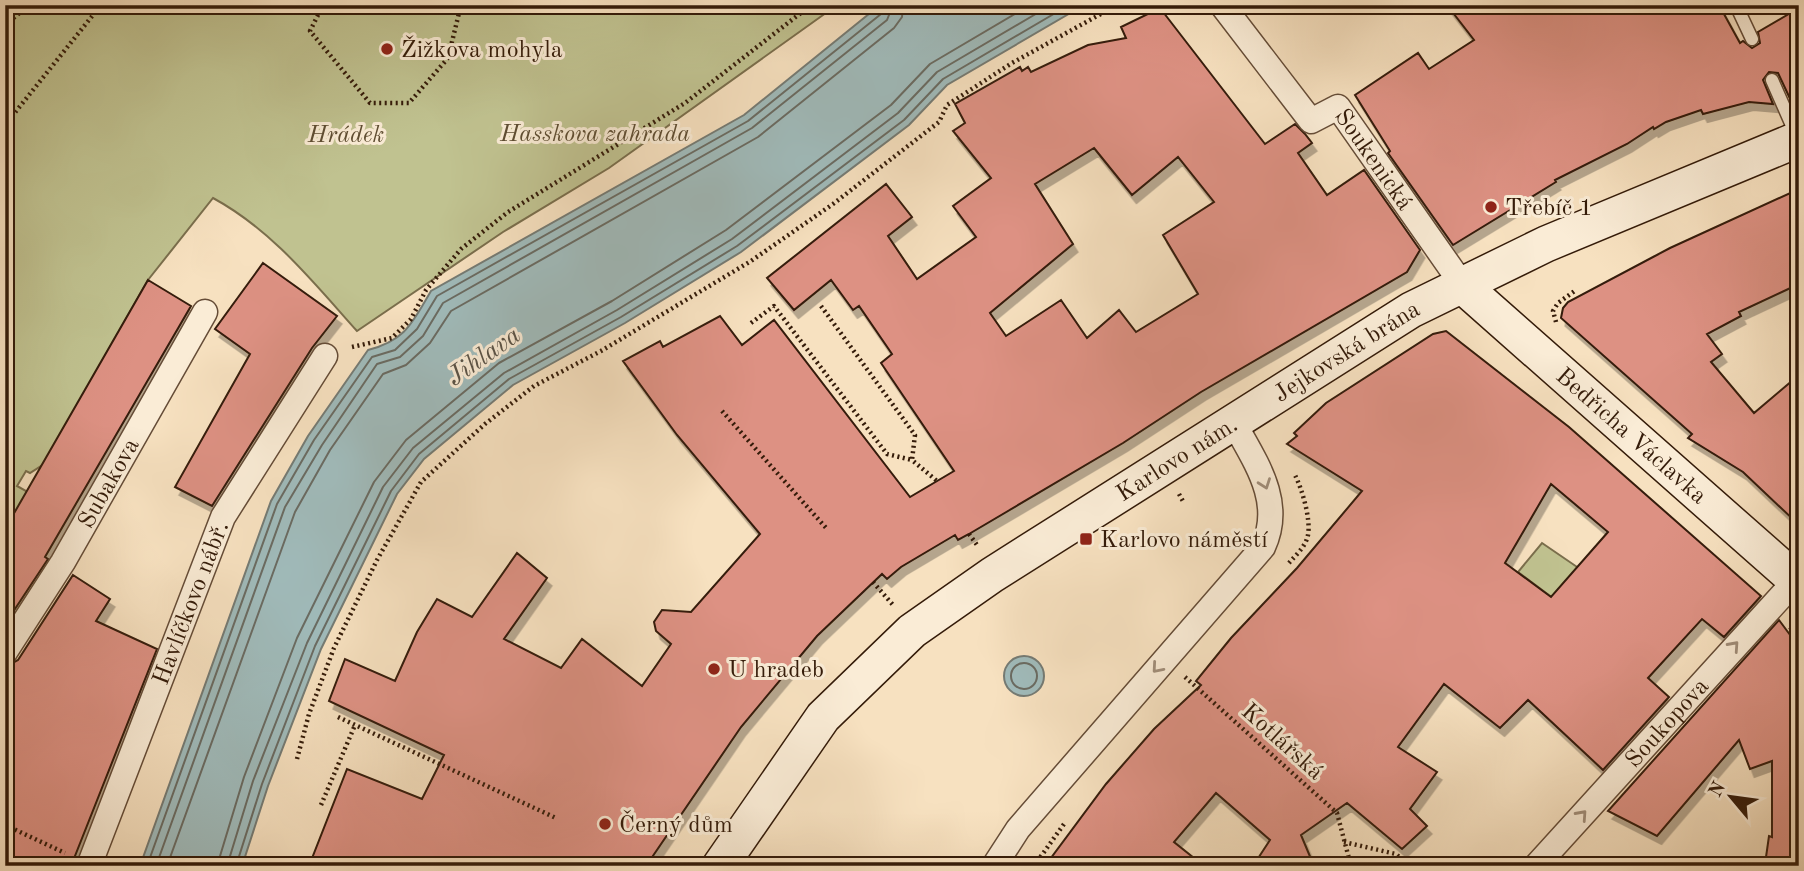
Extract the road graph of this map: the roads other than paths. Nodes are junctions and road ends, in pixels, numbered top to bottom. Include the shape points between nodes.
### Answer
1 (1222, 5) edge
2 (1736, 5) edge
3 (1752, 39) dead end
4 (1772, 80) dead end
5 (1799, 139) edge
6 (1464, 286) junction
7 (205, 312) dead end
8 (325, 356) road end
9 (1234, 423) junction
10 (1798, 582) edge
11 (5, 652) edge
12 (89, 865) edge
13 (720, 866) edge
14 (994, 866) edge
15 (1536, 866) edge

1 - 6 street, Soukenická via 1311,121 1338,107
2 - 3 lane
4 - 5 lane
5 - 6 street, Jejkovská brána via 1546,244
6 - 9 street, Jejkovská brána via 1411,310
6 - 10 street, Bedřicha Václavka
7 - 11 street, Subakova via 63,562
8 - 12 street, Havlíčkovo nábř. via 223,517
9 - 13 street, Karlovo nám. via 992,575 912,631 823,717
9 -> 14 street, Karlovo nám. via 1264,478 1272,504 1270,533 1263,547 1018,829
15 -> 10 street, Soukopova

